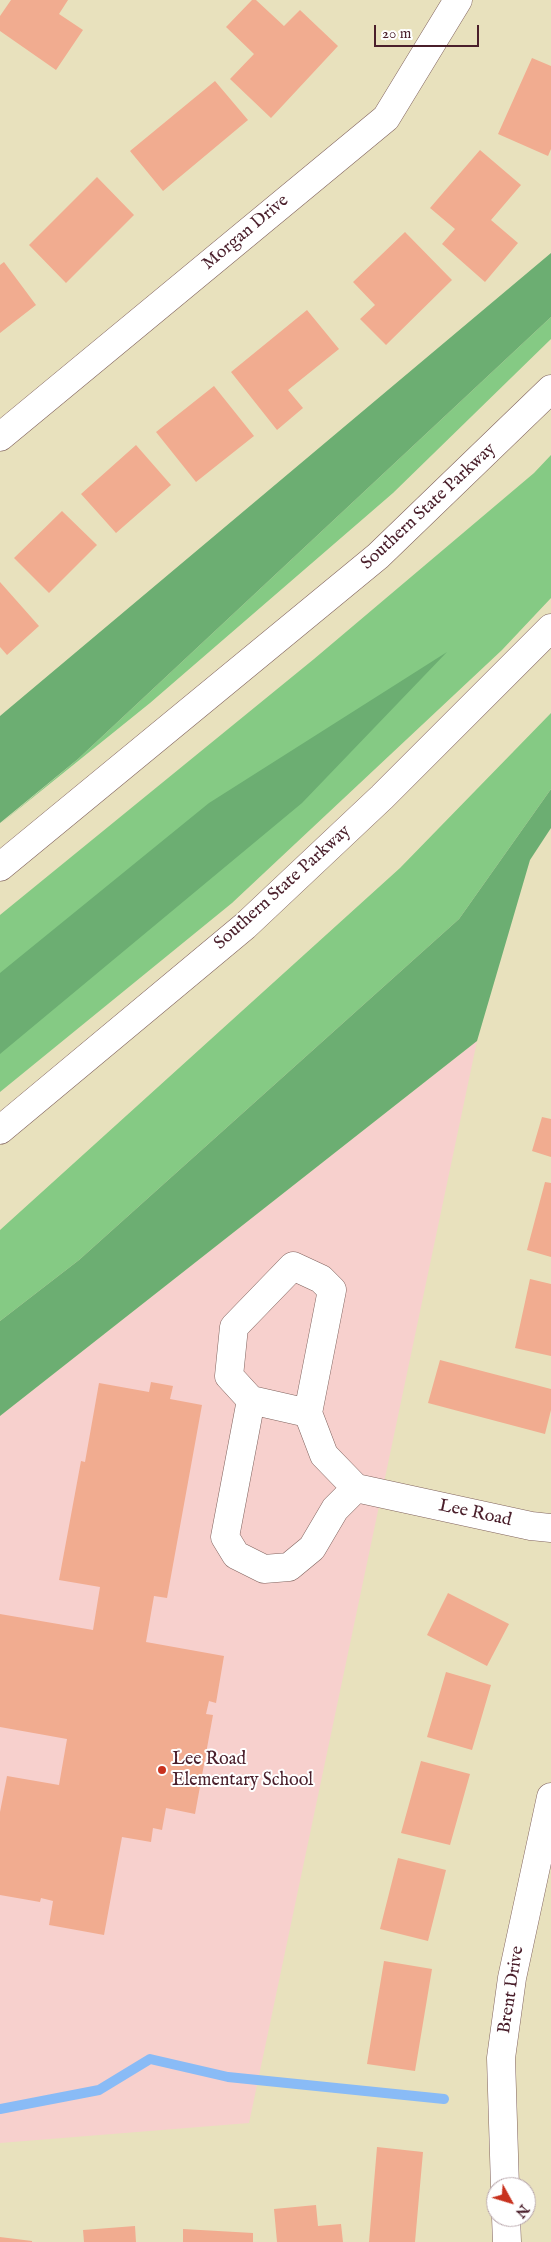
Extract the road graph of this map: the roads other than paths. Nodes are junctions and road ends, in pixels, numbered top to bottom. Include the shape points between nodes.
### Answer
1 (458, 0) edge
2 (551, 389) edge
3 (0, 437) edge
4 (551, 628) edge
5 (0, 867) edge
6 (0, 1130) edge
7 (251, 1400) junction
8 (308, 1413) junction
9 (356, 1488) junction
10 (551, 1528) edge
11 (551, 1797) edge
12 (548, 1828) edge
13 (505, 2177) edge
14 (506, 2227) edge
15 (506, 2242) edge

1 - 3 main road, Morgan Drive via 386,118
2 - 5 main road, Southern State Parkway via 378,556
4 - 6 main road, Southern State Parkway via 382,797 244,926
7 - 8 main road
7 - 8 main road via 229,1376 234,1326 293,1266 321,1279 332,1290
7 - 9 main road via 225,1537 236,1555 264,1569 289,1567 312,1548 335,1509
8 - 9 main road via 324,1455
9 - 10 main road, Lee Road
11 - 12 main road, Brent Drive
12 - 13 main road, Brent Drive via 512,1978 502,2058
14 - 15 main road

